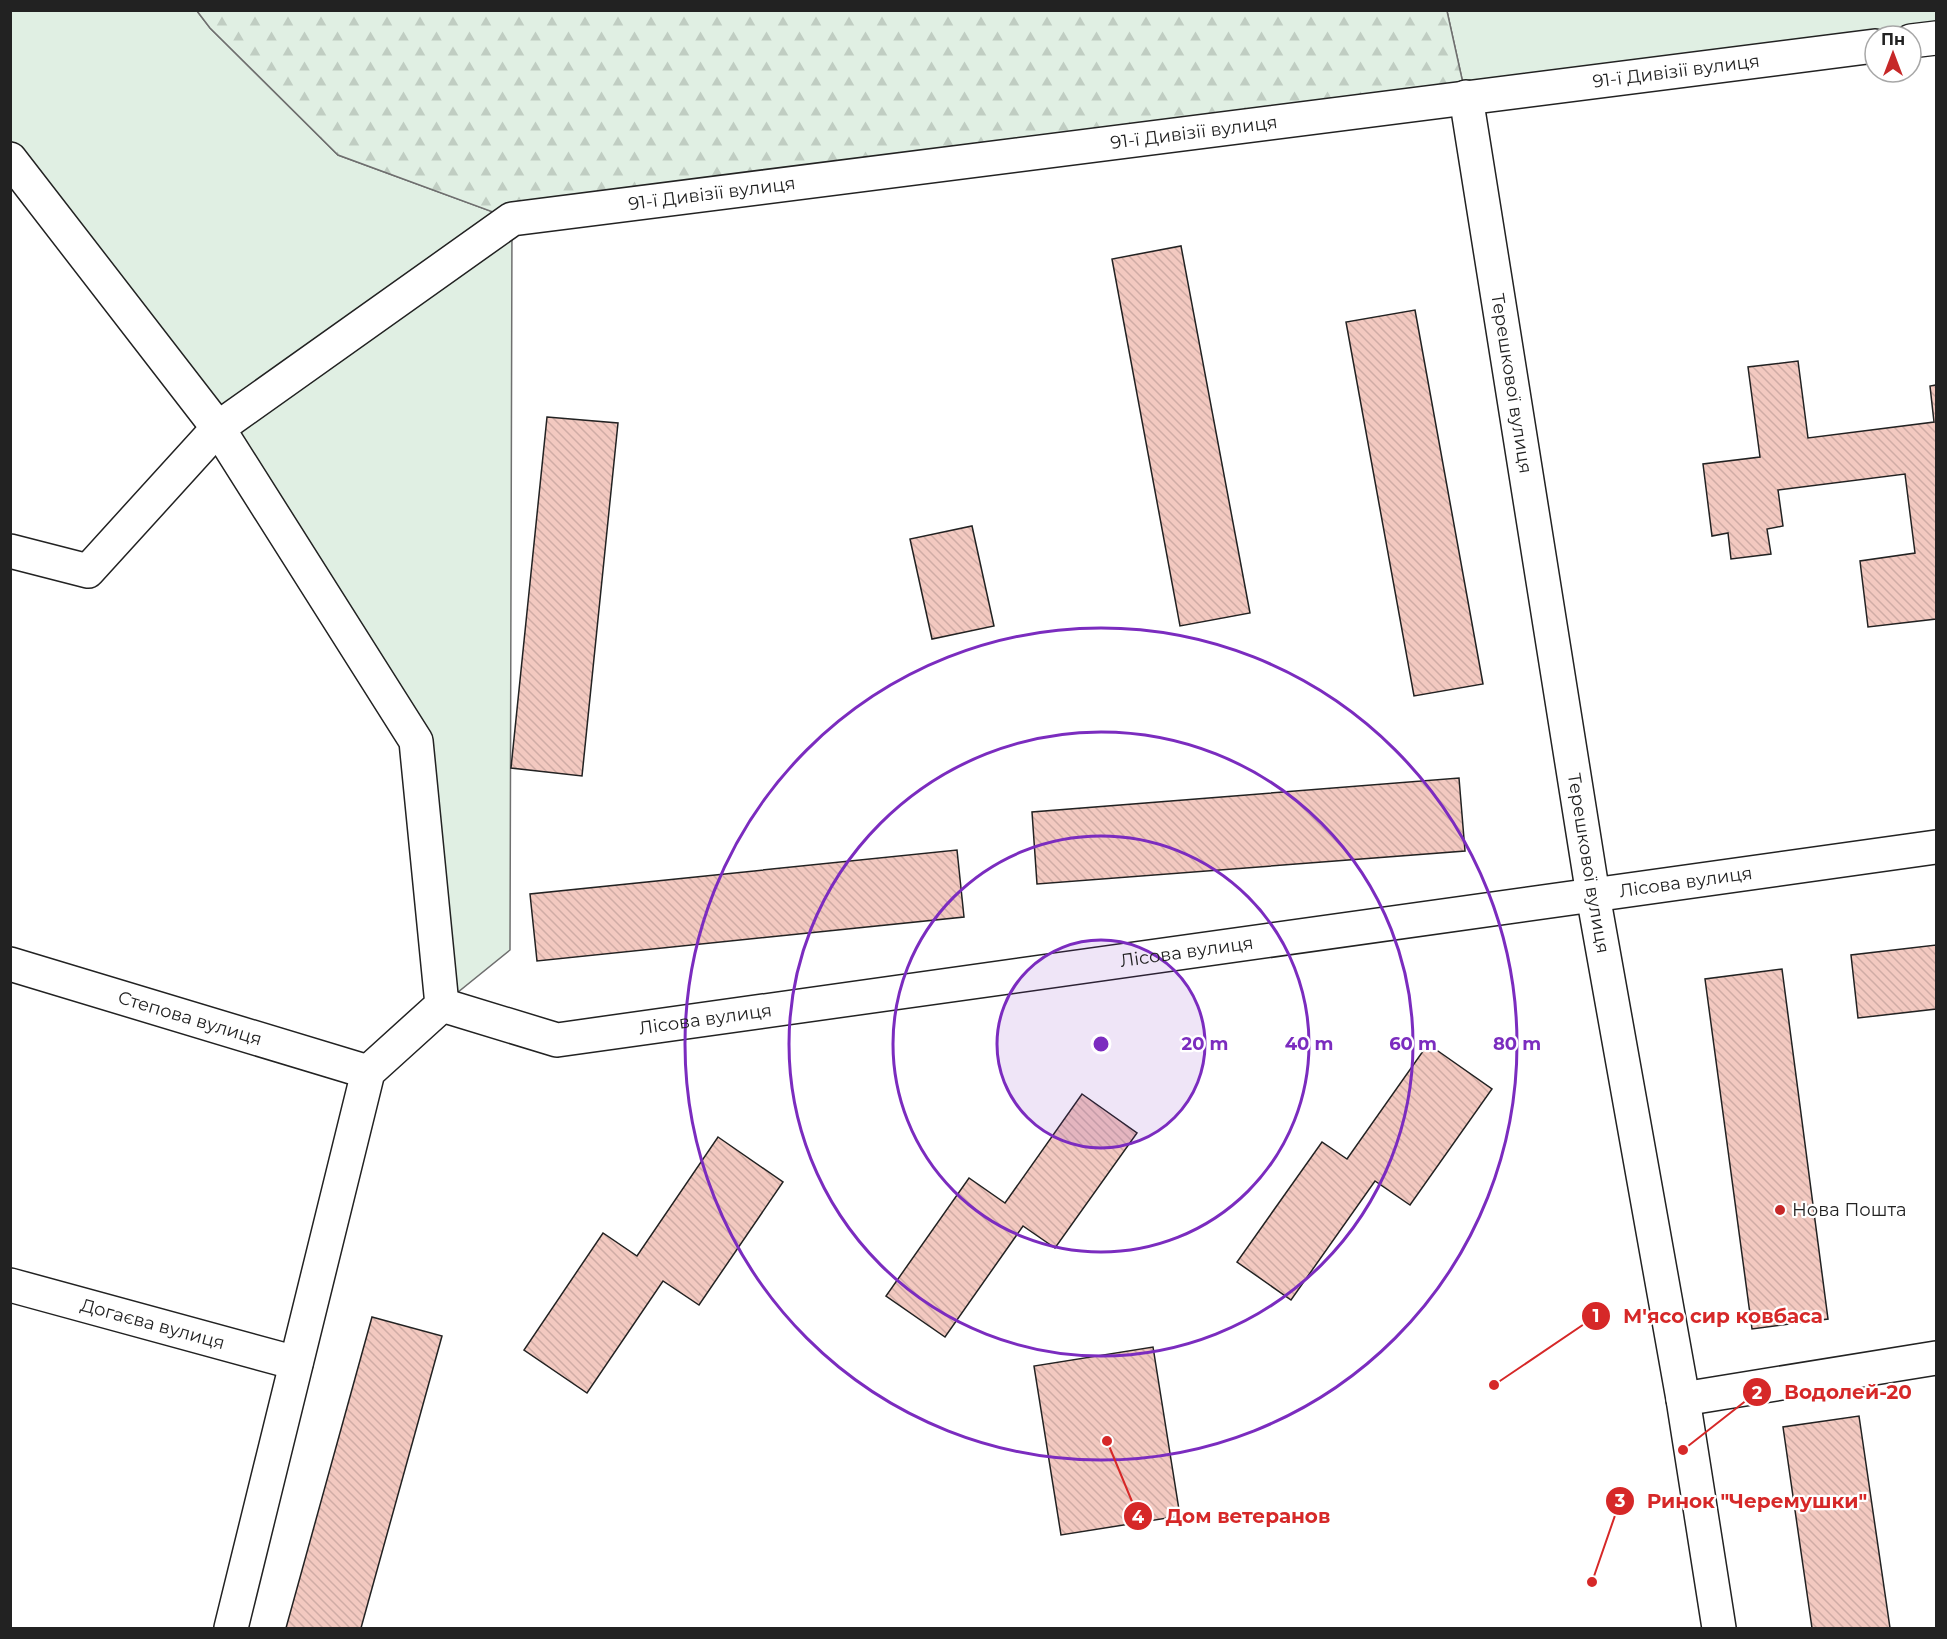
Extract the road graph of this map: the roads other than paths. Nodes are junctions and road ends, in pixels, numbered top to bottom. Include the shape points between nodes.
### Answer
1 (1863, 47) edge
2 (1466, 97) junction
3 (10, 159) edge
4 (219, 428) junction
5 (10, 551) edge
6 (1936, 847) edge
7 (1593, 895) junction
8 (10, 964) edge
9 (442, 1005) junction
10 (368, 1072) junction
11 (10, 1285) edge
12 (1936, 1358) edge
13 (296, 1363) junction
14 (1683, 1399) junction
15 (231, 1629) edge
16 (1719, 1629) edge

1 - 2 street, 91-ї Дивізії вулиця
2 - 4 street, 91-ї Дивізії вулиця via 512,219
2 - 7 street, Терешкової вулиця
3 - 4 street
4 - 5 street via 88,571
4 - 9 street via 416,741
6 - 7 street, Лісова вулиця
7 - 9 street, Лісова вулиця via 556,1040
7 - 14 street, Терешкової вулиця
8 - 10 street, Степова вулиця
9 - 10 street
10 - 13 street
11 - 13 street, Догаєва вулиця
12 - 14 street
13 - 15 street
14 - 16 street, Терешкової вулиця

